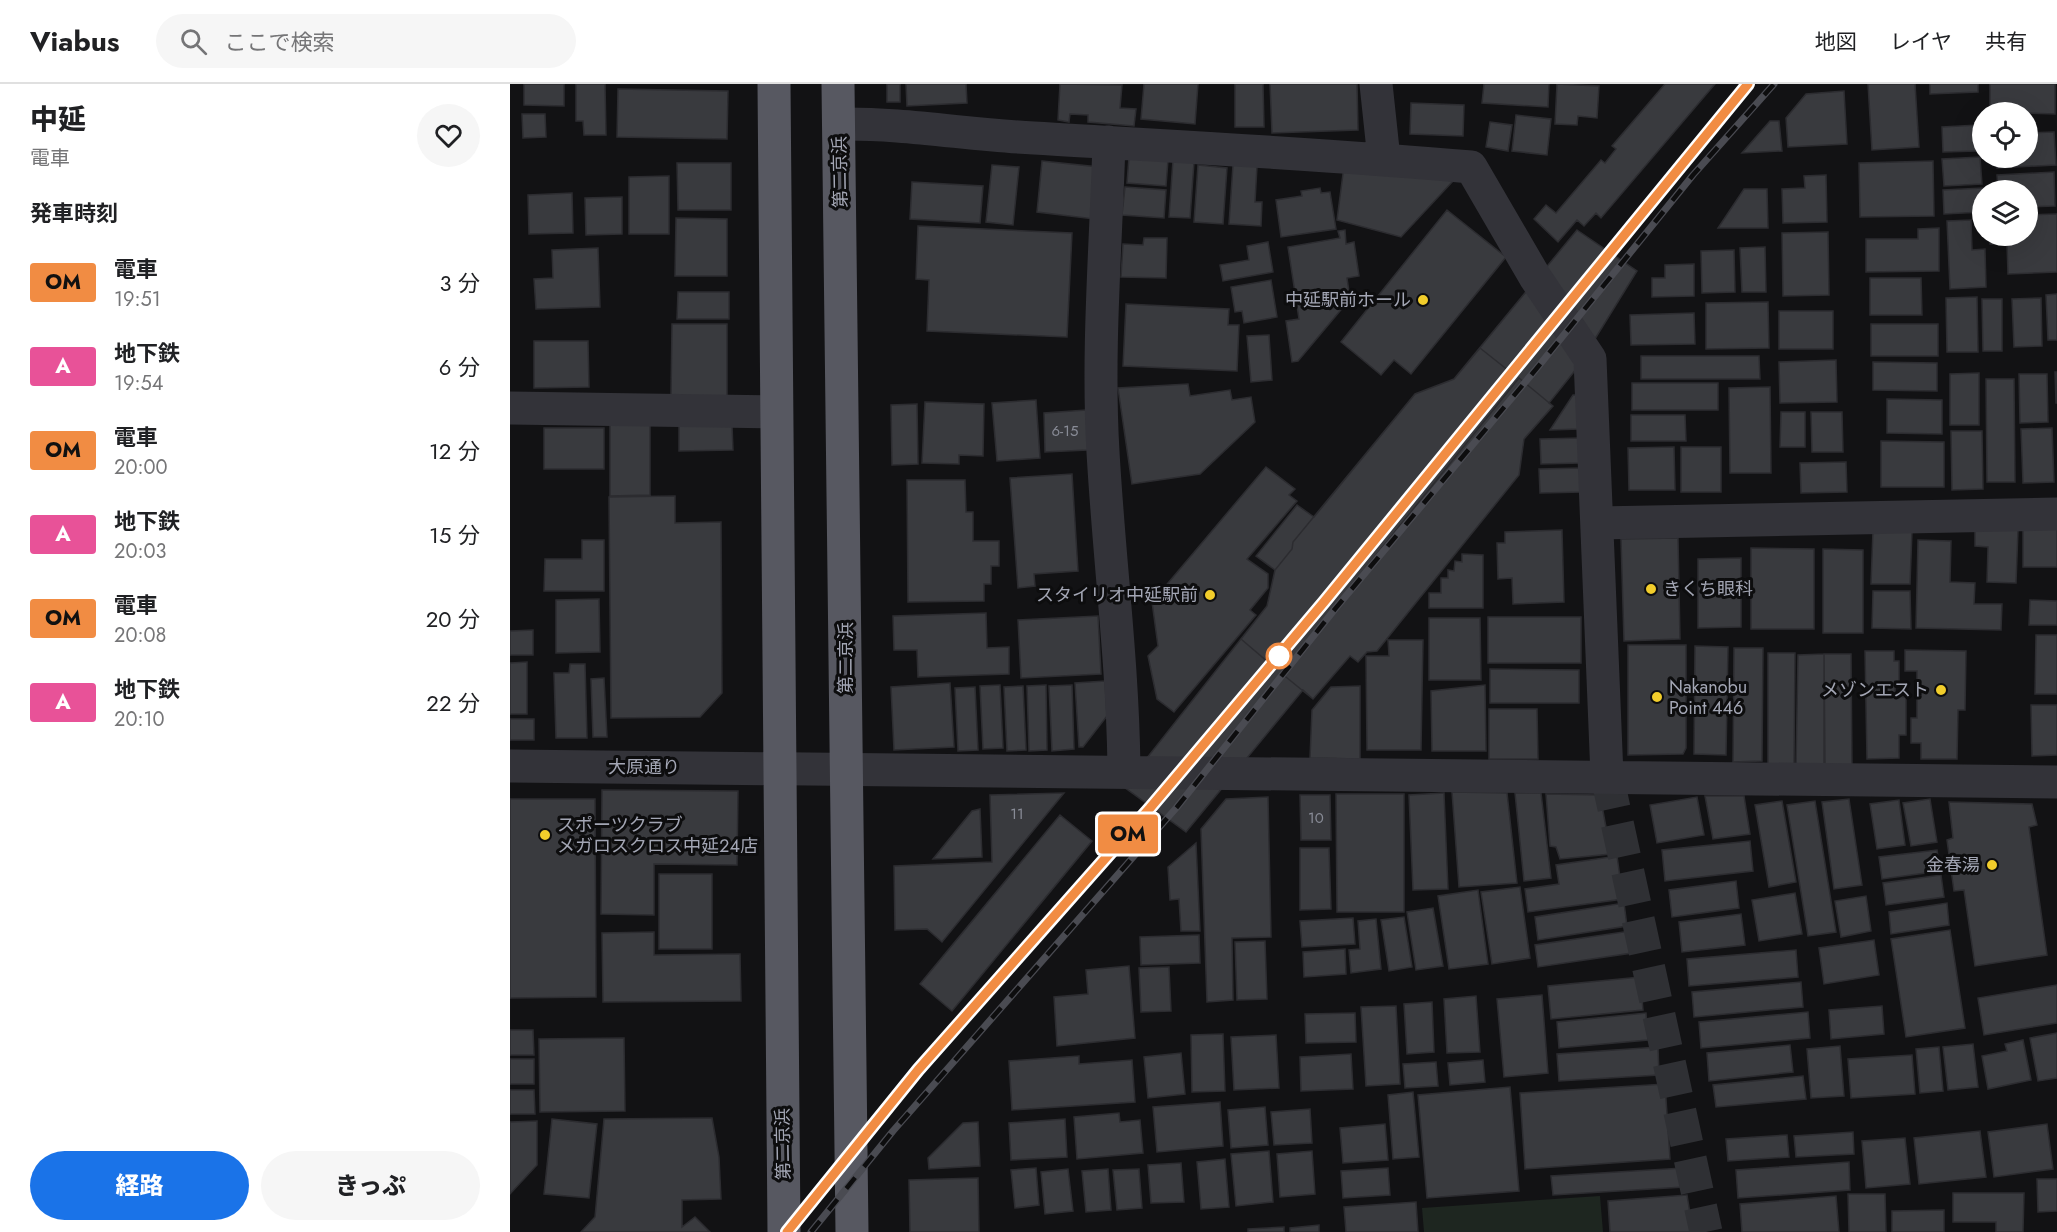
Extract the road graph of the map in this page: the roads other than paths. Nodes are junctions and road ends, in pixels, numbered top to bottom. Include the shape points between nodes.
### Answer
1 (774, 84) edge
2 (838, 84) edge
3 (1376, 84) edge
4 (839, 124) junction
5 (1109, 142) junction
6 (1384, 159) junction
7 (510, 408) edge
8 (777, 412) junction
9 (2057, 514) edge
10 (1598, 523) junction
11 (510, 766) edge
12 (778, 768) junction
13 (847, 770) junction
14 (1124, 771) junction
15 (1606, 776) junction
16 (2057, 782) edge
17 (784, 1232) edge
18 (852, 1232) edge

1 - 8 highway, 第二京浜
2 - 4 highway, 第二京浜
3 - 6 street
4 - 5 street via 897,124
4 - 13 highway, 第二京浜
5 - 6 street
5 - 14 street via 1103,450 1123,702
6 - 10 street via 1471,167 1535,276 1590,359
7 - 8 street
8 - 12 highway, 第二京浜
9 - 10 street
10 - 15 street
11 - 12 street, 大原通り
12 - 13 street, 大原通り
12 - 17 highway, 第二京浜
13 - 14 street, 大原通り
13 - 18 highway, 第二京浜
14 - 15 street, 大原通り
15 - 16 street, 大原通り

